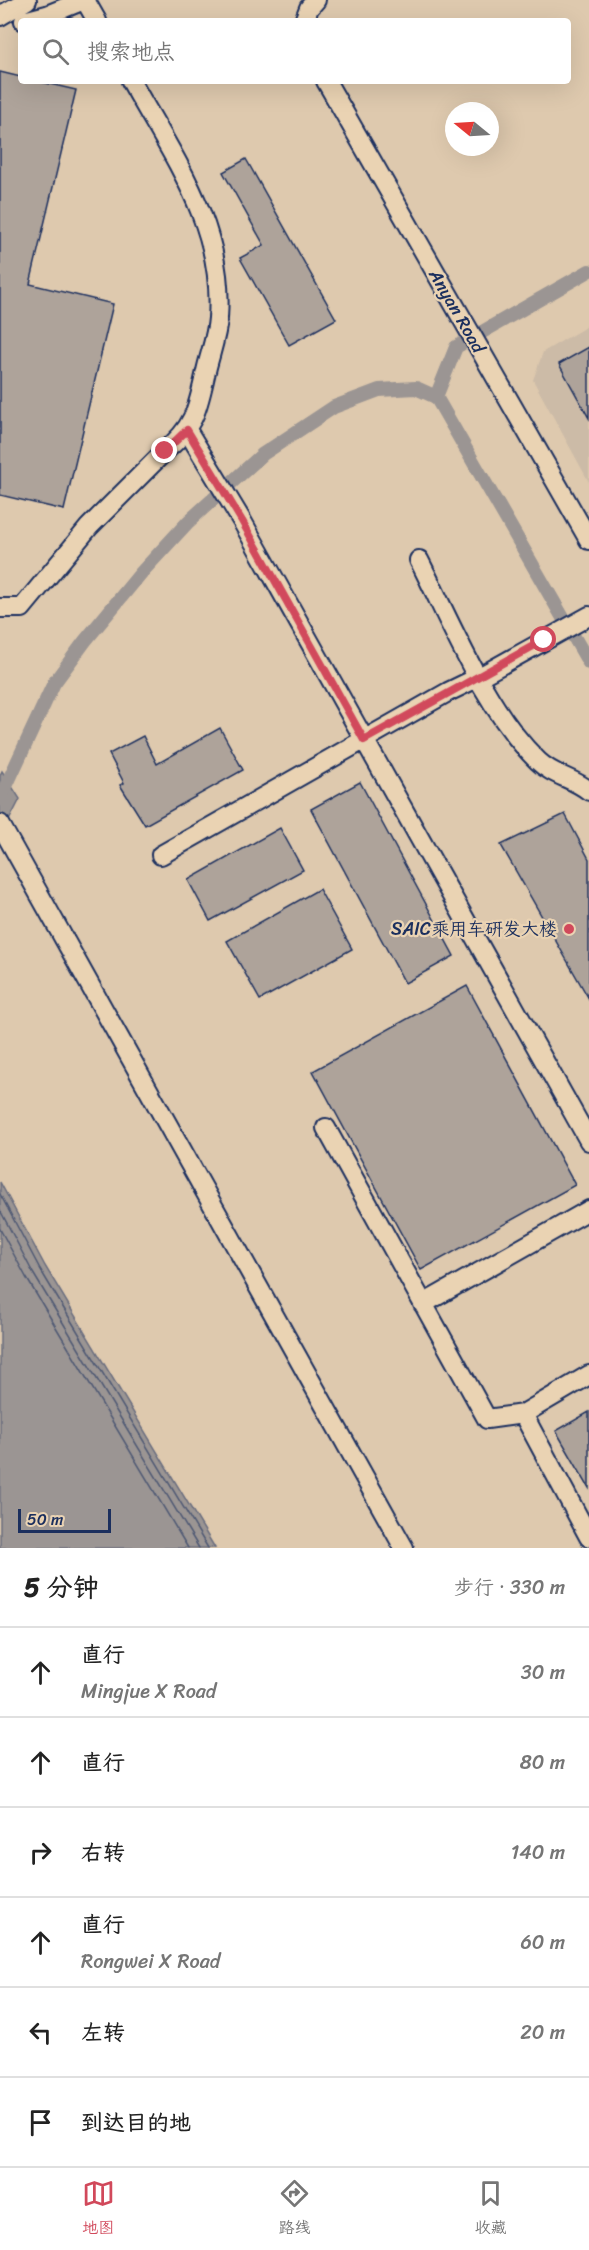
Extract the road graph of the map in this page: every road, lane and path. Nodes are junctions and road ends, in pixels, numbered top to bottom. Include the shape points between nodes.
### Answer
1 (27, 0) edge
2 (84, 0) edge
3 (316, 0) edge
4 (0, 16) edge
5 (34, 18) edge
6 (95, 18) edge
7 (305, 18) edge
8 (18, 23) edge
9 (0, 30) edge
10 (132, 84) edge
11 (328, 84) edge
12 (187, 430) junction
13 (589, 540) edge
14 (419, 560) dead end
15 (0, 608) edge
16 (589, 616) edge
17 (479, 677) junction
18 (364, 740) junction
19 (589, 791) edge
20 (0, 824) edge
21 (161, 855) dead end
22 (326, 1128) dead end
23 (589, 1141) edge
24 (589, 1210) edge
25 (423, 1304) junction
26 (589, 1375) edge
27 (523, 1414) junction
28 (589, 1537) edge
29 (404, 1548) edge

1 - 4 street
2 - 5 street
2 - 6 street
3 - 7 street
8 - 9 street
10 - 12 street via 192,190 215,255 218,320 196,414
11 - 13 street, Anyan Road
12 - 15 street via 89,527 22,608
12 - 18 street
14 - 17 street
16 - 17 street
17 - 18 street
17 - 19 street via 526,749 554,774
18 - 21 street
18 - 23 street
20 - 29 street
22 - 25 street
24 - 25 street
25 - 27 street via 487,1419
26 - 27 street
27 - 28 street

